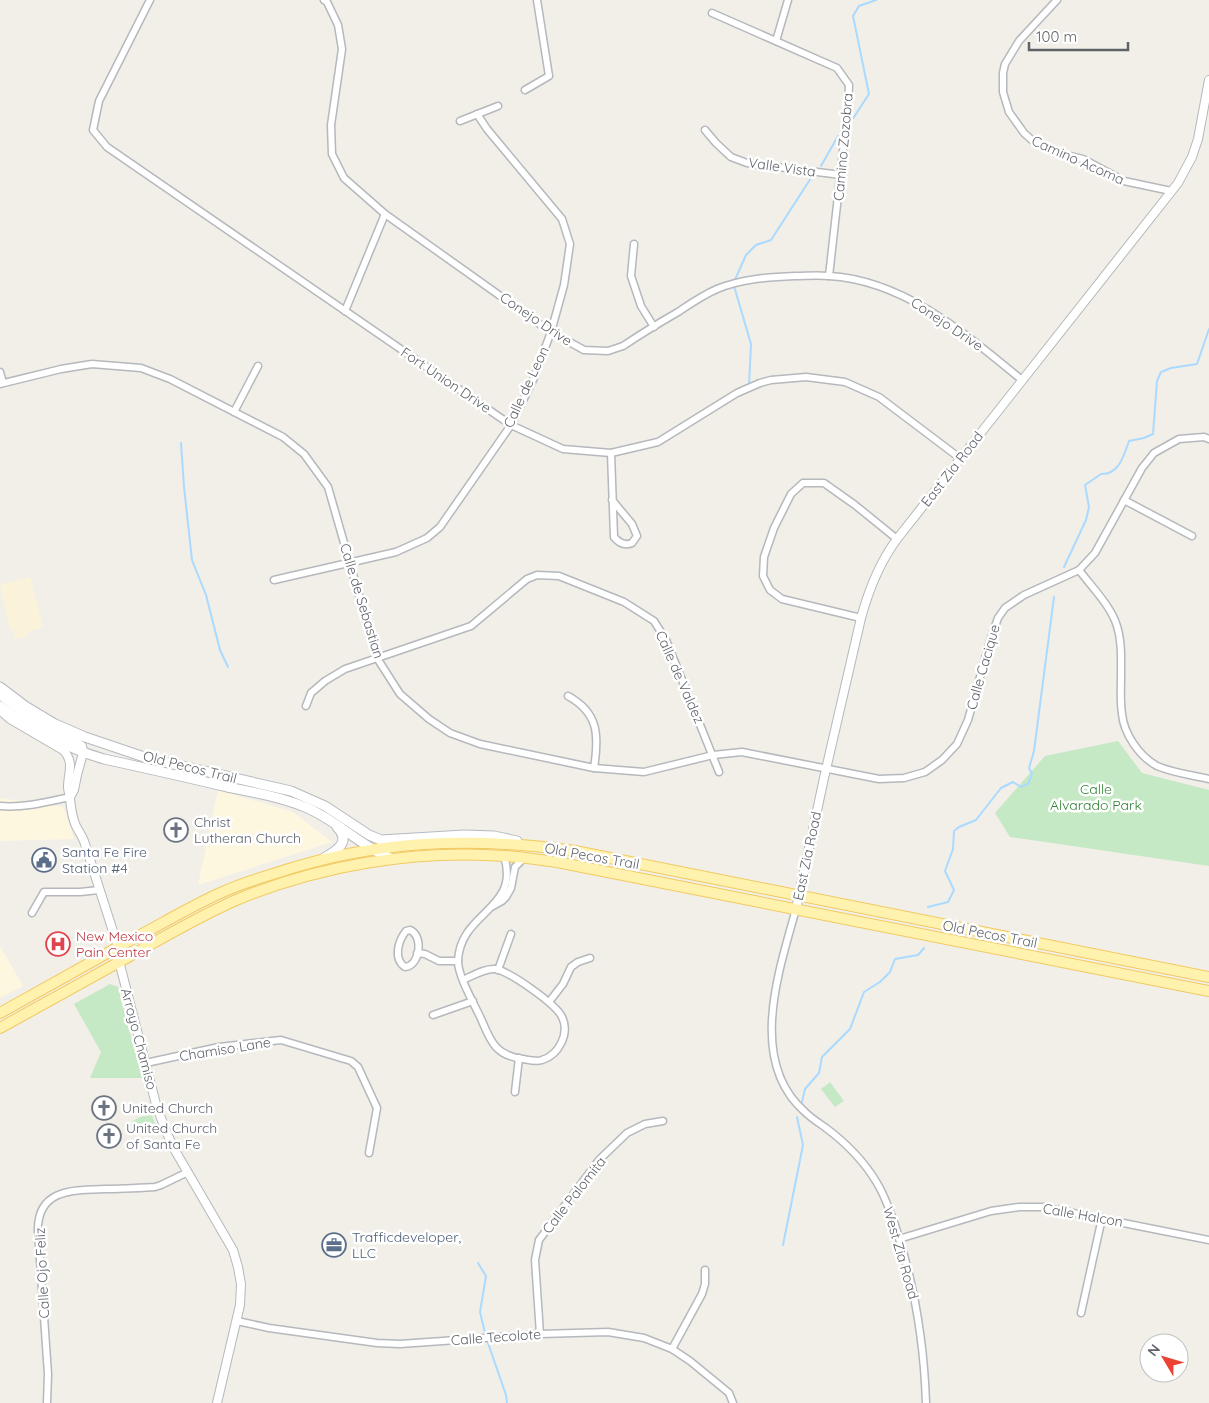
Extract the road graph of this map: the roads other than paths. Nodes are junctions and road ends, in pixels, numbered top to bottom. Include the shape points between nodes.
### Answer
1 (150, 0) edge
2 (324, 0) edge
3 (537, 0) edge
4 (788, 0) edge
5 (1057, 0) edge
6 (712, 13) dead end
7 (776, 41) junction
8 (1209, 80) edge
9 (524, 90) dead end
10 (498, 106) dead end
11 (477, 114) junction
12 (460, 121) dead end
13 (705, 130) dead end
14 (841, 175) junction
15 (1171, 191) junction
16 (385, 214) junction
17 (634, 244) dead end
18 (829, 276) junction
19 (345, 311) junction
20 (654, 326) junction
21 (551, 332) junction
22 (258, 366) dead end
23 (0, 372) edge
24 (1022, 380) junction
25 (1, 384) edge
26 (234, 412) junction
27 (511, 425) junction
28 (1209, 438) edge
29 (611, 453) junction
30 (961, 459) junction
31 (612, 500) junction
32 (1124, 500) junction
33 (1192, 536) dead end
34 (897, 539) junction
35 (350, 562) junction
36 (1079, 570) junction
37 (274, 580) dead end
38 (862, 618) junction
39 (377, 658) junction
40 (0, 687) edge
41 (0, 695) edge
42 (568, 696) dead end
43 (306, 706) dead end
44 (0, 708) edge
45 (83, 752) junction
46 (713, 755) junction
47 (594, 768) junction
48 (826, 768) junction
49 (720, 772) dead end
50 (1209, 779) edge
51 (70, 797) junction
52 (0, 806) edge
53 (325, 818) junction
54 (539, 846) junction
55 (371, 849) junction
56 (575, 852) junction
57 (504, 856) junction
58 (524, 858) junction
59 (322, 859) junction
60 (395, 859) junction
61 (99, 890) junction
62 (798, 896) junction
63 (490, 908) junction
64 (796, 908) junction
65 (32, 913) dead end
66 (511, 934) dead end
67 (118, 948) junction
68 (418, 952) junction
69 (590, 958) dead end
70 (458, 961) junction
71 (119, 962) junction
72 (498, 970) junction
73 (1209, 977) edge
74 (463, 980) junction
75 (1209, 991) edge
76 (473, 1002) junction
77 (549, 1002) junction
78 (0, 1013) edge
79 (433, 1015) dead end
80 (0, 1028) edge
81 (519, 1058) junction
82 (146, 1063) junction
83 (515, 1092) dead end
84 (663, 1121) dead end
85 (370, 1153) dead end
86 (188, 1172) junction
87 (1102, 1218) junction
88 (900, 1239) junction
89 (1209, 1240) edge
90 (705, 1270) dead end
91 (1081, 1313) dead end
92 (237, 1321) junction
93 (540, 1334) junction
94 (672, 1349) junction
95 (48, 1403) edge
96 (217, 1403) edge
97 (733, 1403) edge
98 (926, 1403) edge

1 - 19 street, Fort Union Drive via 99,101 93,130 107,147
2 - 16 street, Conejo Drive via 338,25 342,49 331,125 332,154 344,178
3 - 9 street via 549,76
4 - 7 street
5 - 15 street, Camino Acoma via 1018,41 1006,64 1003,92 1008,112 1034,142 1054,152 1083,160 1124,181
6 - 7 street, Camino Zozobra
7 - 14 street, Camino Zozobra via 837,68 849,85
8 - 15 street, East Zia Road via 1196,149
10 - 11 street
11 - 12 street
11 - 21 street, Calle de Leon via 562,219 570,244 564,285
13 - 14 street, Valle Vista via 731,157 747,164
14 - 18 street, Camino Zozobra
15 - 24 street, East Zia Road
16 - 19 street
16 - 21 street, Conejo Drive
17 - 20 street via 631,276 641,306
18 - 20 street, Conejo Drive via 776,277 719,288
18 - 24 street, Conejo Drive via 886,288 910,299 972,340
19 - 27 street, Fort Union Drive
20 - 21 street, Conejo Drive via 623,346 608,351 584,350
21 - 27 street, Calle de Leon
22 - 26 street
23 - 25 street
24 - 30 street, East Zia Road
25 - 26 street, Calle de Sebastian via 61,368 92,364 141,368
26 - 35 street, Calle de Sebastian via 283,437 304,454 328,487
27 - 29 street, Fort Union Drive via 563,449
27 - 35 street, Calle de Leon via 440,527 427,538 396,552
28 - 32 street, Calle Cacique via 1179,439 1154,453
29 - 30 street, Fort Union Drive via 658,442 755,385 806,377 845,382 879,397
29 - 31 street
30 - 34 street, East Zia Road
31 - 31 street via 635,527 637,536 632,543 623,544 614,537
32 - 33 street
32 - 36 street, Calle Cacique via 1095,553
34 - 38 street, East Zia Road via 872,581
34 - 38 street via 824,483 803,483 791,494 774,528 764,557 763,576 770,590 782,599
35 - 37 street, Calle de Leon
35 - 39 street, Calle de Sebastian
36 - 48 street, Calle Cacique via 1024,595 1005,608 990,641 968,720 957,744 940,762 925,772 904,778 879,779
36 - 50 street via 1112,614 1117,626 1121,651 1122,715 1132,743 1156,765
38 - 48 street, East Zia Road
39 - 43 street, Calle de Valdez via 345,669 325,681 311,693
39 - 46 street, Calle de Valdez via 471,626 527,579 538,575 559,576 624,602 654,622 666,640
39 - 47 street, Calle de Sebastian via 400,694 429,720 450,733 480,744
40 - 54 main road, Old Pecos Trail via 55,724 85,737 147,758 296,793 325,806 381,840 494,836
41 - 45 street via 34,720 78,743
42 - 47 street via 580,703 595,724
44 - 45 main road, Old Pecos Trail
44 - 51 street via 10,719 66,753 71,765
45 - 51 street, Arroyo Chamiso
45 - 53 main road, Old Pecos Trail via 282,799
46 - 47 street, Calle de Sebastian via 644,772
46 - 48 street, Calle de Sebastian via 742,752
46 - 49 street, Calle de Valdez
48 - 62 street, East Zia Road
51 - 52 street via 14,807
51 - 61 street, Arroyo Chamiso via 75,823
53 - 55 main road, Old Pecos Trail
53 - 59 main road via 340,830 343,839 338,850
54 - 55 main road via 443,842
54 - 56 main road, Old Pecos Trail
55 - 59 main road
55 - 60 main road, Old Pecos Trail
56 - 57 main road via 514,849
56 - 62 main road, Old Pecos Trail
57 - 58 main road, Old Pecos Trail
57 - 60 main road, Old Pecos Trail
57 - 63 street via 506,886
58 - 63 street via 514,867 511,888 506,896
58 - 64 main road, Old Pecos Trail
59 - 67 main road via 216,895
60 - 71 main road via 304,877 234,901
61 - 65 street via 44,892
61 - 67 street, Arroyo Chamiso
62 - 64 street, East Zia Road
62 - 73 main road, Old Pecos Trail
63 - 70 street via 466,933
64 - 75 main road, Old Pecos Trail
64 - 88 street, West Zia Road via 773,1001 772,1034 776,1066 794,1101 844,1142 871,1173 884,1196
66 - 72 street
67 - 71 street, Arroyo Chamiso
67 - 78 main road
68 - 68 street via 417,937 412,931 406,931 398,954 401,965 407,968 414,963
68 - 70 street via 439,961
69 - 77 street via 571,967
70 - 74 street
71 - 80 main road
71 - 82 street, Arroyo Chamiso
72 - 74 street via 486,970
72 - 77 street
74 - 76 street
76 - 79 street
76 - 81 street via 496,1048
77 - 81 street via 564,1021 562,1042 544,1059
81 - 83 street
82 - 85 street, Chamiso Lane via 219,1047 281,1040 351,1061 358,1067 377,1108
82 - 86 street, Arroyo Chamiso via 157,1108
84 - 93 street, Calle Palomita via 645,1124 627,1133 599,1160 539,1240 535,1260
86 - 92 street, Arroyo Chamiso via 236,1258 241,1284
86 - 95 street, Calle Ojo Feliz via 155,1187 68,1191 54,1197 42,1210 38,1224
87 - 88 street, Calle Halcon via 1042,1207 1019,1208 991,1211
87 - 89 street, Calle Halcon
87 - 91 street
88 - 98 street, West Zia Road via 918,1323
90 - 94 street via 702,1294
92 - 93 street, Calle Tecolote via 400,1344
92 - 96 street, Arroyo Chamiso
93 - 94 street, Calle Tecolote via 608,1332 644,1338
94 - 97 street, Calle Tecolote via 729,1393

